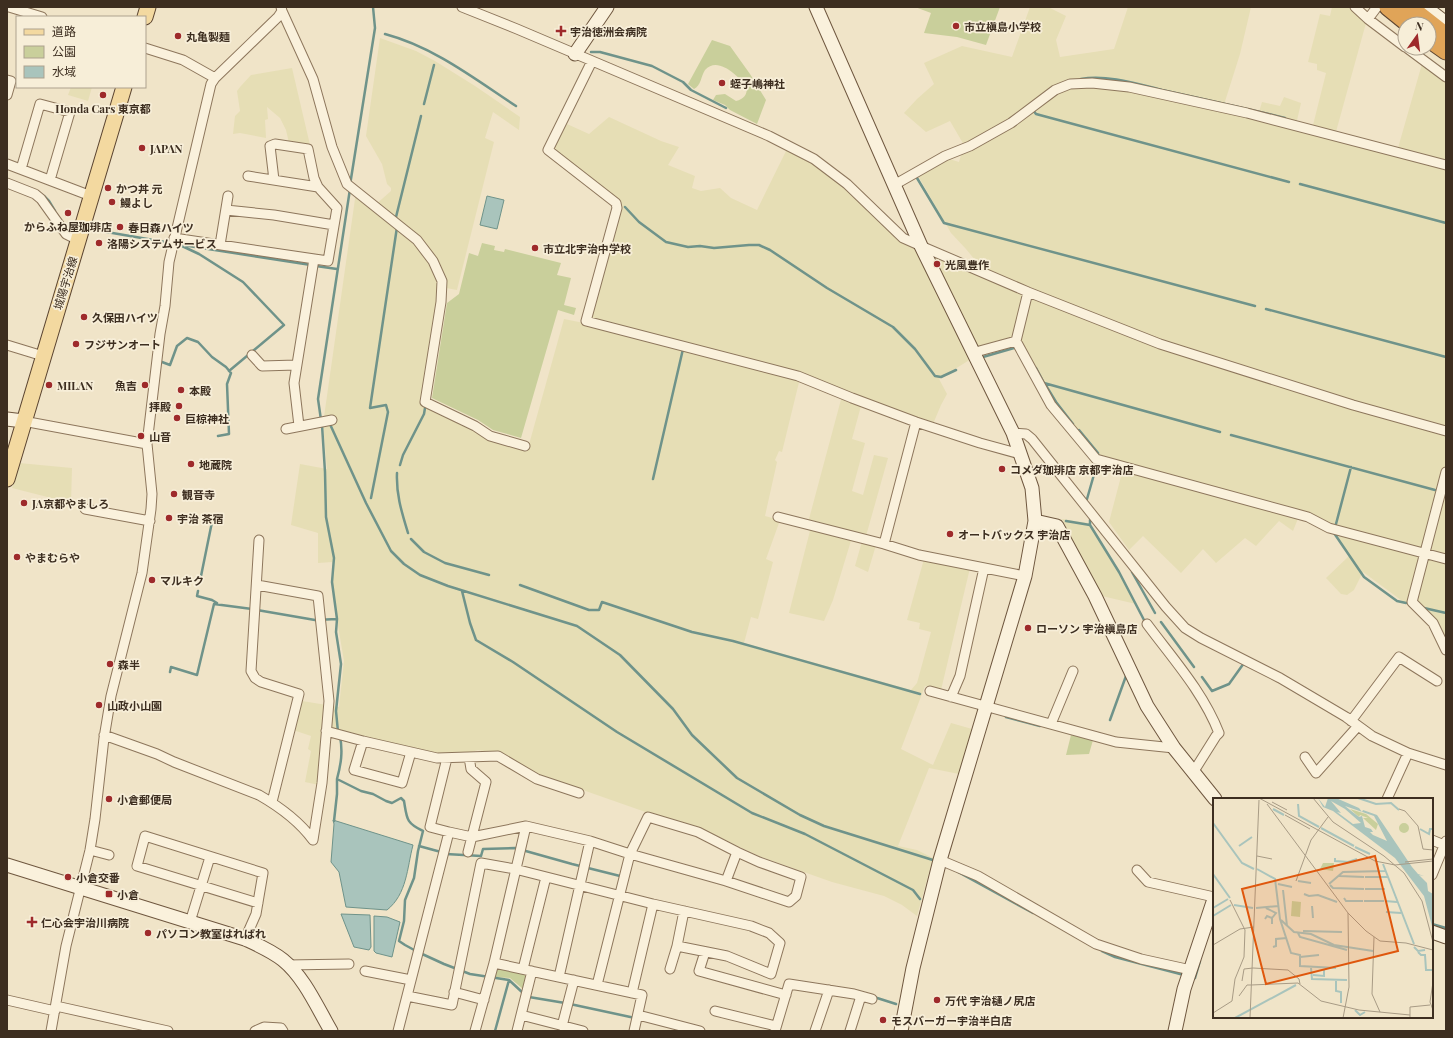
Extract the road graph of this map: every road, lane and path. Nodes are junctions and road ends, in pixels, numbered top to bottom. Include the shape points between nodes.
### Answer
1 (8, 7) edge
2 (462, 7) edge
3 (606, 7) edge
4 (816, 7) edge
5 (1355, 7) edge
6 (1378, 7) edge
7 (1388, 7) edge
8 (1409, 7) edge
9 (1425, 7) edge
10 (282, 9) edge
11 (31, 10) edge
12 (40, 16) edge
13 (1399, 16) edge
14 (1368, 18) junction
15 (1446, 23) edge
16 (1446, 36) edge
17 (1397, 40) edge
18 (1437, 45) edge
19 (146, 48) edge
20 (1446, 52) edge
21 (575, 54) junction
22 (1418, 56) edge
23 (592, 61) junction
24 (1446, 77) edge
25 (215, 78) junction
26 (7, 80) edge
27 (124, 88) edge
28 (7, 95) edge
29 (7, 164) edge
30 (1446, 165) edge
31 (21, 169) junction
32 (248, 176) dead end
33 (50, 180) junction
34 (274, 180) junction
35 (7, 183) edge
36 (894, 185) junction
37 (318, 187) junction
38 (91, 196) junction
39 (228, 196) dead end
40 (226, 210) junction
41 (334, 225) junction
42 (78, 240) junction
43 (174, 242) junction
44 (220, 246) junction
45 (921, 246) junction
46 (314, 259) junction
47 (1028, 292) junction
48 (1016, 341) junction
49 (7, 346) edge
50 (972, 353) junction
51 (252, 355) dead end
52 (43, 356) junction
53 (296, 365) junction
54 (7, 419) edge
55 (332, 420) dead end
56 (23, 421) junction
57 (916, 422) junction
58 (299, 426) junction
59 (286, 429) dead end
60 (1446, 431) edge
61 (1013, 433) junction
62 (147, 444) junction
63 (525, 446) dead end
64 (1020, 454) junction
65 (1446, 472) edge
66 (7, 479) edge
67 (85, 509) dead end
68 (778, 517) dead end
69 (150, 521) junction
70 (1035, 521) junction
71 (259, 540) dead end
72 (884, 544) junction
73 (1425, 554) junction
74 (1446, 559) edge
75 (984, 568) junction
76 (1025, 576) junction
77 (257, 585) junction
78 (1147, 624) dead end
79 (1446, 650) edge
80 (1073, 671) dead end
81 (1438, 682) dead end
82 (930, 691) dead end
83 (951, 697) junction
84 (986, 707) junction
85 (1354, 723) junction
86 (1051, 724) junction
87 (326, 731) junction
88 (104, 735) junction
89 (363, 741) junction
90 (1174, 748) junction
91 (411, 752) junction
92 (1408, 753) junction
93 (468, 757) junction
94 (1305, 757) dead end
95 (447, 758) junction
96 (1446, 765) edge
97 (1194, 771) junction
98 (579, 794) dead end
99 (1214, 798) edge
100 (1388, 798) edge
101 (272, 802) junction
102 (526, 826) junction
103 (449, 832) junction
104 (472, 837) junction
105 (1433, 840) edge
106 (590, 842) junction
107 (1445, 843) edge
108 (90, 850) junction
109 (468, 852) dead end
110 (737, 852) junction
111 (630, 854) junction
112 (109, 855) dead end
113 (210, 857) junction
114 (940, 860) junction
115 (7, 865) edge
116 (515, 869) junction
117 (1137, 870) dead end
118 (1433, 873) edge
119 (546, 877) junction
120 (726, 881) junction
121 (580, 885) junction
122 (201, 886) junction
123 (81, 888) junction
124 (620, 895) junction
125 (1213, 898) edge
126 (1213, 901) edge
127 (258, 903) junction
128 (653, 904) junction
129 (684, 911) junction
130 (190, 922) junction
131 (1433, 932) edge
132 (1446, 937) edge
133 (245, 938) junction
134 (677, 946) junction
135 (705, 952) junction
136 (494, 962) junction
137 (349, 964) dead end
138 (287, 965) junction
139 (670, 969) dead end
140 (528, 970) junction
141 (1191, 970) junction
142 (365, 971) dead end
143 (559, 977) junction
144 (411, 980) junction
145 (574, 980) junction
146 (597, 985) junction
147 (829, 990) junction
148 (454, 992) junction
149 (632, 993) junction
150 (786, 995) junction
151 (407, 996) junction
152 (861, 996) junction
153 (872, 999) dead end
154 (484, 1000) junction
155 (8, 1002) edge
156 (55, 1009) junction
157 (715, 1012) dead end
158 (521, 1015) junction
159 (638, 1015) junction
160 (562, 1026) junction
161 (776, 1029) edge
162 (401, 1030) edge
163 (50, 1031) edge
164 (168, 1031) edge
165 (255, 1031) edge
166 (283, 1031) edge
167 (331, 1031) edge
168 (475, 1031) edge
169 (517, 1031) edge
170 (583, 1031) edge
171 (634, 1031) edge
172 (700, 1031) edge
173 (815, 1031) edge
174 (850, 1031) edge
175 (901, 1031) edge
176 (1175, 1031) edge

1 - 11 street
2 - 21 street
3 - 21 street
4 - 36 street
5 - 14 street
6 - 14 street
7 - 13 highway
8 - 16 highway
9 - 15 street
10 - 25 street via 278,17
10 - 63 street via 313,79 332,148 351,186 417,240 433,261 442,281 425,402 490,436
11 - 12 street
14 - 17 street
18 - 20 highway
19 - 25 street via 183,60
21 - 23 street
22 - 24 street
23 - 45 street via 769,136 814,159 847,184 903,238
23 - 57 street via 548,150 616,203 617,208 586,321 798,376
25 - 43 street via 211,84
26 - 28 street via 11,81
27 - 38 main road, 城陽宇治線
29 - 31 street
30 - 36 street via 1247,112 1129,87 1092,83 1070,84 1055,90 1011,123
31 - 33 street
31 - 33 street via 40,104 70,112
32 - 34 street
33 - 38 street
34 - 37 street
34 - 37 street via 270,146 276,144 308,149
35 - 42 street via 35,194 66,234
36 - 45 street
37 - 41 street via 337,208
38 - 42 main road, 城陽宇治線
39 - 40 street
40 - 41 street
40 - 44 street
41 - 46 street via 328,261
42 - 52 main road, 城陽宇治線
43 - 44 street
43 - 62 street via 169,262
44 - 46 street
45 - 47 street
45 - 50 street
46 - 53 street
47 - 48 street
47 - 60 street via 1160,344 1353,405
48 - 50 street
48 - 73 street via 1051,405 1096,460 1308,517 1329,528
49 - 52 street
50 - 61 street
51 - 53 street via 262,366
52 - 56 main road, 城陽宇治線
53 - 58 street via 294,383
54 - 56 street
55 - 58 street
56 - 62 street
56 - 66 main road, 城陽宇治線
57 - 64 street
57 - 72 street
58 - 59 street
61 - 64 street
61 - 85 street via 1026,434 1032,439 1185,628 1280,678
62 - 69 street via 152,494
64 - 70 street via 1032,488
65 - 73 street
67 - 69 street
68 - 72 street
69 - 88 street via 142,573 111,696
70 - 76 street
70 - 90 street via 1057,526 1095,596 1147,706
71 - 77 street
72 - 75 street via 919,555
73 - 74 street
73 - 79 street via 1412,602 1433,623
75 - 76 street
75 - 83 street via 960,676
76 - 84 street
77 - 87 street via 318,596 329,701
77 - 101 street via 251,670 255,678 261,682 299,694
78 - 97 street via 1195,687 1208,707 1219,733
80 - 86 street
81 - 85 street via 1399,657
82 - 83 street
83 - 84 street
84 - 86 street
84 - 114 street
85 - 92 street via 1372,736
85 - 94 street via 1316,773
86 - 90 street via 1116,742
87 - 89 street
87 - 101 street via 322,783 313,840 295,820
88 - 101 street via 240,787
88 - 108 street
89 - 91 street
89 - 91 street via 354,770 402,783
90 - 97 street
91 - 95 street
92 - 96 street
92 - 100 street
93 - 95 street
93 - 98 street via 498,756 537,779
93 - 104 street via 471,769 486,782
95 - 103 street via 430,827
97 - 99 street
102 - 104 street
102 - 106 street
102 - 116 street
103 - 104 street
103 - 144 street
104 - 109 street
105 - 107 street
106 - 111 street
106 - 121 street
107 - 118 street
108 - 112 street
108 - 123 street
110 - 111 street via 698,832 648,817
110 - 120 street
110 - 120 street via 801,877 796,896 789,902
111 - 120 street
111 - 124 street
113 - 122 street
113 - 122 street via 146,836 137,866
113 - 127 street via 263,873
114 - 141 street via 978,876 1096,944 1141,959
114 - 175 street via 913,968
115 - 123 street
116 - 119 street
116 - 136 street
116 - 148 street via 482,862
117 - 125 street via 1148,882
119 - 121 street
119 - 140 street
121 - 124 street
121 - 143 street
122 - 127 street
122 - 130 street
123 - 130 street
123 - 156 street via 66,946
124 - 128 street
124 - 146 street
126 - 141 street
127 - 133 street
128 - 129 street
128 - 149 street
129 - 134 street
129 - 135 street via 751,926 768,933 780,943 771,974 727,956
130 - 133 street
131 - 132 street
133 - 138 street via 283,960
134 - 135 street
134 - 139 street
135 - 150 street via 699,971
136 - 140 street
136 - 154 street
137 - 138 street
138 - 167 street via 300,979
140 - 143 street
140 - 158 street
141 - 176 street
142 - 144 street
143 - 145 street
144 - 151 street
145 - 146 street
145 - 160 street
146 - 149 street
147 - 150 street via 789,984
147 - 152 street
147 - 173 street
148 - 151 street via 452,1005
148 - 154 street
149 - 159 street via 642,995
150 - 161 street
151 - 162 street
152 - 153 street
152 - 174 street
154 - 168 street
155 - 156 street
156 - 163 street
156 - 164 street
157 - 161 street
158 - 160 street
158 - 169 street
159 - 171 street
159 - 172 street
160 - 170 street
165 - 166 street via 264,1027 281,1028

